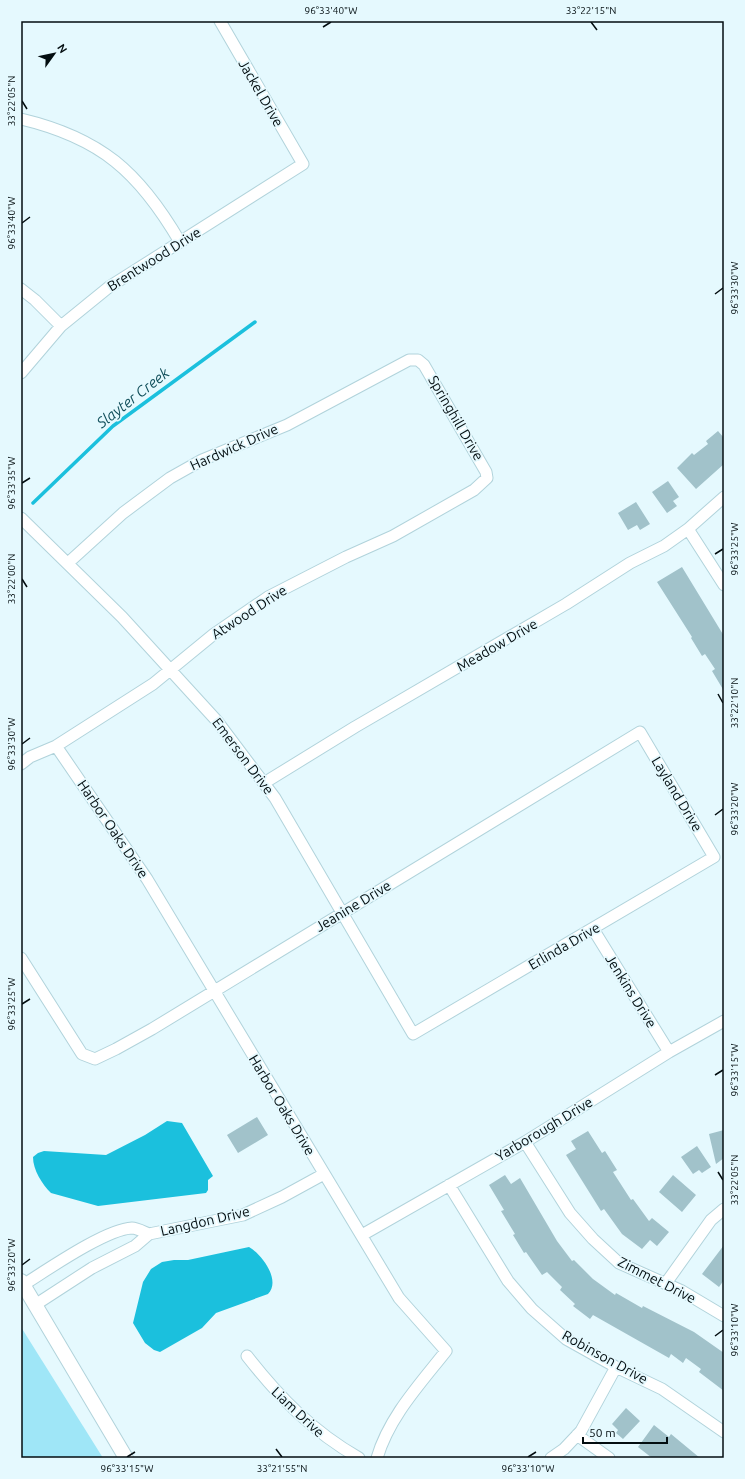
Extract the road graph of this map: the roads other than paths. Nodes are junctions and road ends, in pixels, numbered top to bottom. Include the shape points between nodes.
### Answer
1 (220, 21) edge
2 (21, 119) edge
3 (303, 164) joint
4 (180, 242) junction
5 (21, 289) edge
6 (61, 326) junction
7 (418, 360) joint
8 (21, 373) edge
9 (487, 478) joint
10 (724, 498) edge
11 (21, 518) edge
12 (688, 529) junction
13 (68, 563) junction
14 (724, 585) edge
15 (170, 670) junction
16 (640, 732) joint
17 (56, 746) junction
18 (21, 764) edge
19 (264, 783) junction
20 (714, 856) joint
21 (342, 913) junction
22 (593, 929) junction
23 (21, 958) edge
24 (214, 990) junction
25 (724, 1021) edge
26 (413, 1034) joint
27 (669, 1052) junction
28 (525, 1142) junction
29 (324, 1174) junction
30 (449, 1185) junction
31 (724, 1209) edge
32 (149, 1234) junction
33 (362, 1235) junction
34 (22, 1283) edge
35 (666, 1283) junction
36 (35, 1305) junction
37 (724, 1316) edge
38 (247, 1356) dead end
39 (616, 1367) junction
40 (724, 1432) edge
41 (578, 1435) junction
42 (126, 1458) edge
43 (358, 1458) edge
44 (377, 1458) edge
45 (552, 1458) edge
46 (609, 1458) edge

1 - 3 street, Jackel Drive
2 - 4 street via 62,130 113,160 145,189
3 - 4 street, Brentwood Drive
4 - 6 street, Brentwood Drive via 109,287
5 - 6 street
6 - 8 street, Brentwood Drive
7 - 9 street, Springhill Drive via 424,365 484,466
7 - 13 street, Hardwick Drive via 400,364 287,425 202,460 170,478 122,513
9 - 15 street, Atwood Drive via 474,490 393,536 268,597 214,634
10 - 12 street, Meadow Drive
11 - 13 street, Emerson Drive
12 - 14 street
12 - 19 street, Meadow Drive via 664,546
13 - 15 street, Emerson Drive
15 - 17 street, Atwood Drive via 153,684
15 - 19 street, Emerson Drive via 217,721
16 - 20 street, Layland Drive
16 - 21 street, Jeanine Drive
17 - 18 street, Atwood Drive via 30,757
17 - 24 street, Harbor Oaks Drive via 147,879
19 - 21 street, Emerson Drive
20 - 22 street, Erlinda Drive
21 - 24 street, Jeanine Drive
21 - 26 street, Emerson Drive
22 - 26 street, Erlinda Drive
22 - 27 street, Jenkins Drive
23 - 24 street, Jeanine Drive via 82,1054 95,1059
24 - 29 street, Harbor Oaks Drive
25 - 27 street, Yarborough Drive
27 - 28 street, Yarborough Drive
28 - 30 street, Yarborough Drive
28 - 35 street, Zimmet Drive via 570,1213 593,1239 620,1262
29 - 32 street, Langdon Drive via 243,1215
29 - 33 street, Harbor Oaks Drive
30 - 33 street, Yarborough Drive
30 - 39 street, Robinson Drive via 508,1281 532,1309 566,1339
31 - 35 street via 711,1220
32 - 34 street, Langdon Drive via 133,1228 116,1232
32 - 36 street, Langdon Drive via 135,1246 92,1268
33 - 44 street, Harbor Oaks Drive via 399,1298 446,1351 408,1398 382,1441
34 - 36 street
35 - 37 street, Zimmet Drive
36 - 42 street
38 - 43 street, Liam Drive via 297,1414 334,1444
39 - 40 street, Robinson Drive via 662,1389
39 - 41 street
41 - 45 street
41 - 46 street

